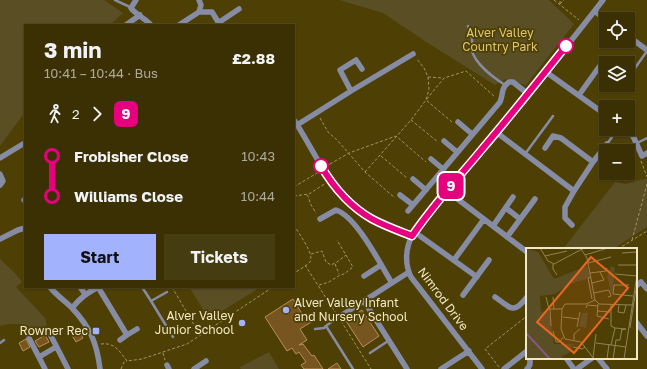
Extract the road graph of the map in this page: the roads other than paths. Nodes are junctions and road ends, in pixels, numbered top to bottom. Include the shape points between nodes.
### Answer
1 (115, 0) edge
2 (199, 0) edge
3 (603, 0) edge
4 (133, 4) edge
5 (239, 10) dead end
6 (595, 11) junction
7 (200, 12) junction
8 (599, 14) edge
9 (140, 15) junction
10 (127, 24) edge
11 (150, 24) edge
12 (181, 24) edge
13 (219, 24) edge
14 (468, 26) dead end
15 (635, 42) edge
16 (647, 51) edge
17 (413, 54) road end
18 (599, 67) dead end
19 (635, 68) edge
20 (362, 69) dead end
21 (546, 72) junction
22 (505, 85) junction
23 (351, 91) junction
24 (528, 94) junction
25 (579, 95) junction
26 (599, 110) edge
27 (553, 116) dead end
28 (295, 122) edge
29 (458, 122) road end
30 (496, 132) junction
31 (472, 134) junction
32 (611, 136) edge
33 (633, 136) edge
34 (647, 138) edge
35 (444, 141) road end
36 (636, 143) junction
37 (23, 144) dead end
38 (607, 144) edge
39 (545, 148) dead end
40 (457, 152) junction
41 (599, 154) edge
42 (644, 154) edge
43 (525, 155) junction
44 (0, 158) edge
45 (431, 159) road end
46 (593, 162) junction
47 (443, 169) junction
48 (0, 174) edge
49 (413, 179) road end
50 (0, 185) edge
51 (426, 190) junction
52 (447, 191) junction
53 (574, 191) junction
54 (400, 194) road end
55 (513, 197) dead end
56 (535, 199) dead end
57 (413, 205) junction
58 (506, 208) junction
59 (408, 211) dead end
60 (320, 219) road end
61 (484, 219) junction
62 (520, 219) junction
63 (572, 225) dead end
64 (493, 226) junction
65 (24, 228) edge
66 (412, 236) junction
67 (420, 236) dead end
68 (507, 236) junction
69 (0, 239) edge
70 (526, 251) edge
71 (454, 260) junction
72 (489, 260) dead end
73 (381, 265) junction
74 (409, 272) junction
75 (364, 276) dead end
76 (477, 277) junction
77 (392, 283) junction
78 (637, 285) edge
79 (51, 288) edge
80 (81, 288) edge
81 (96, 288) edge
82 (99, 288) edge
83 (143, 288) edge
84 (647, 289) edge
85 (167, 292) dead end
86 (85, 294) junction
87 (463, 295) dead end
88 (495, 297) dead end
89 (526, 298) edge
90 (151, 301) junction
91 (364, 301) junction
92 (72, 308) junction
93 (339, 317) joint
94 (637, 323) edge
95 (326, 326) junction
96 (137, 329) dead end
97 (315, 329) dead end
98 (50, 334) dead end
99 (128, 335) junction
100 (647, 336) edge
101 (173, 337) dead end
102 (29, 338) dead end
103 (4, 340) dead end
104 (120, 340) dead end
105 (389, 340) junction
106 (0, 342) edge
107 (56, 347) junction
108 (469, 352) junction
109 (370, 353) dead end
110 (526, 353) edge
111 (39, 357) junction
112 (530, 359) edge
113 (567, 359) edge
114 (591, 359) edge
115 (599, 359) edge
116 (206, 361) dead end
117 (46, 369) edge
118 (68, 369) edge
119 (100, 369) edge
120 (194, 369) edge
121 (353, 369) edge
122 (407, 369) edge
123 (441, 369) edge
124 (482, 369) edge
125 (504, 369) edge
126 (527, 369) edge
127 (574, 369) edge
128 (577, 369) edge
129 (607, 369) edge

1 - 4 lane
2 - 7 street
3 - 6 street
4 - 9 street via 134,12
5 - 13 street
6 - 8 street
6 - 21 street
7 - 12 street
7 - 13 street via 212,12
9 - 10 street
9 - 11 street
14 - 22 lane via 472,52 476,59 484,69
15 - 16 street
16 - 19 lane
17 - 23 street
18 - 25 street
20 - 23 street via 356,60 340,70
21 - 24 street
21 - 25 street
22 - 24 street via 513,82
22 - 31 street via 500,102
23 - 28 street
24 - 30 street
25 - 26 street
27 - 43 lane
28 - 66 street via 330,181 347,201 373,219
29 - 31 street
30 - 43 street
30 - 52 street
31 - 40 street
32 - 38 lane
33 - 36 street
34 - 36 lane
35 - 40 street
36 - 42 street
37 - 44 street
39 - 46 street via 554,136 561,138
40 - 47 street
41 - 46 street
43 - 53 street
45 - 47 street
46 - 53 street
47 - 51 street
48 - 50 street via 3,181
49 - 51 street
51 - 57 street
52 - 61 street
52 - 66 street
53 - 63 street via 565,207 565,218
54 - 57 street
55 - 58 street
56 - 62 street
57 - 59 street
58 - 62 street
58 - 64 street
60 - 73 street via 336,210 344,214 359,229
61 - 64 street
61 - 71 street
62 - 68 street
64 - 68 street
65 - 69 street
66 - 74 street, Nimrod Drive via 407,252
67 - 71 street
68 - 70 street
71 - 76 street
72 - 76 street
73 - 75 street
73 - 77 street
74 - 77 street
74 - 108 street, Nimrod Drive
76 - 87 street
77 - 91 street
78 - 84 street via 641,282
79 - 92 street
80 - 86 street
81 - 86 street
82 - 99 street
83 - 90 lane
85 - 90 lane
86 - 92 street
88 - 89 street via 510,308 518,307
90 - 101 lane
91 - 93 street
91 - 105 street
92 - 119 street via 92,335
93 - 95 lane
94 - 100 street
95 - 97 lane
95 - 121 lane
96 - 99 street
98 - 107 street
99 - 104 street
102 - 111 street
103 - 106 lane
105 - 109 lane
105 - 122 street
107 - 111 street
107 - 118 street
108 - 123 street
108 - 124 street, Nimrod Drive
110 - 125 street
111 - 117 street
112 - 126 street
113 - 127 street
114 - 128 street
115 - 129 street
116 - 120 street

